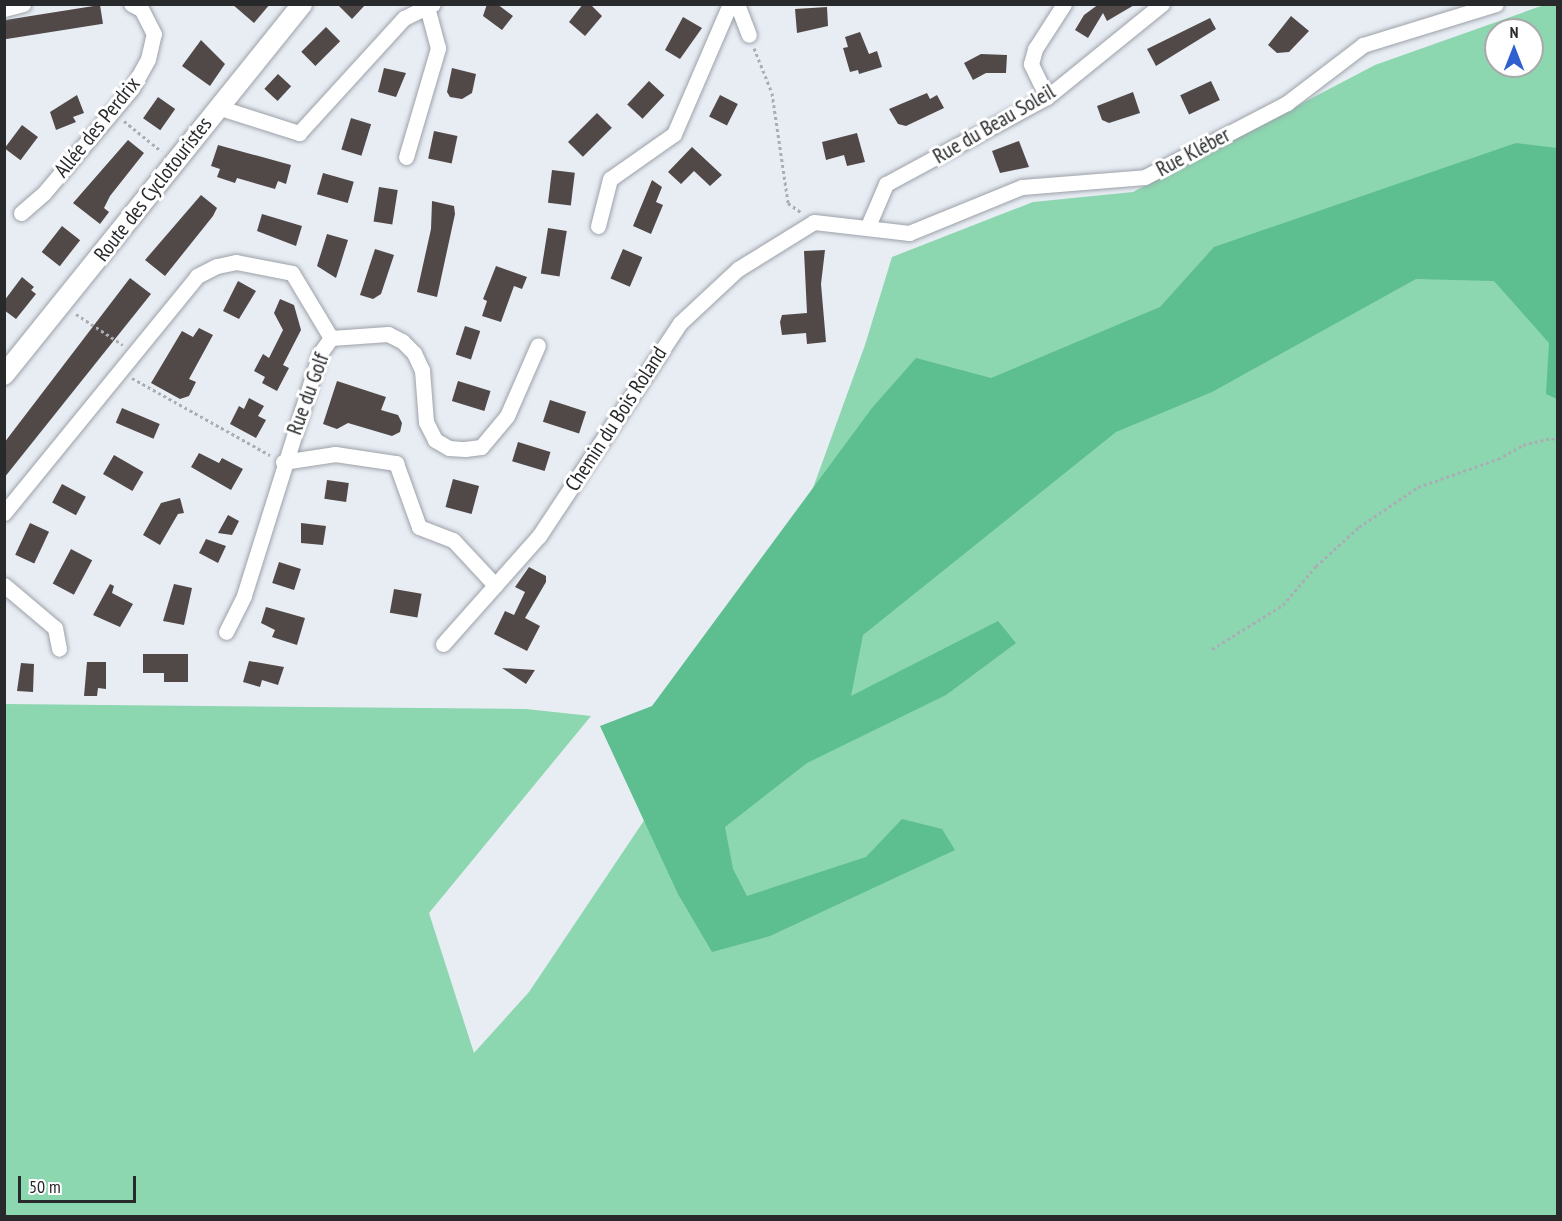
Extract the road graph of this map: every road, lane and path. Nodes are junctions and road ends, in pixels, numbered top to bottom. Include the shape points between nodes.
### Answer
1 (24, 4) edge
2 (131, 4) edge
3 (302, 4) edge
4 (729, 4) edge
5 (737, 4) edge
6 (1064, 4) edge
7 (1162, 4) edge
8 (1496, 4) edge
9 (431, 7) edge
10 (4, 9) edge
11 (1456, 12) edge
12 (749, 35) joint
13 (1047, 97) junction
14 (221, 103) junction
15 (110, 110) junction
16 (167, 156) dead end
17 (406, 157) dead end
18 (21, 213) dead end
19 (814, 222) junction
20 (598, 226) dead end
21 (868, 226) junction
22 (62, 304) junction
23 (331, 338) junction
24 (538, 345) dead end
25 (136, 353) junction
26 (120, 371) junction
27 (4, 375) edge
28 (1557, 441) edge
29 (283, 462) junction
30 (4, 513) edge
31 (4, 585) edge
32 (495, 585) junction
33 (226, 632) dead end
34 (443, 644) dead end
35 (59, 649) dead end
36 (1212, 649) dead end

1 - 10 street
2 - 15 street, Allée des Perdrix via 141,9 154,34 148,59 132,88
3 - 14 street, Route des Cyclotouristes
4 - 20 street via 674,134 610,178
5 - 12 street
6 - 13 street via 1035,49 1031,64
7 - 13 street, Rue du Beau Soleil
8 - 11 street, Rue Kléber
9 - 14 street via 404,18 299,133 227,110
9 - 17 street via 438,48
11 - 21 street, Rue Kléber via 1363,45 1287,103 1145,177 1022,187 909,233
12 - 19 path via 772,93 788,203
13 - 21 street, Rue du Beau Soleil via 886,184
14 - 22 street, Route des Cyclotouristes
15 - 16 path
15 - 18 street, Allée des Perdrix via 44,193
19 - 21 street, Rue Kléber
19 - 32 street, Chemin du Bois Roland via 738,268 680,323 539,536
22 - 25 path
22 - 27 street, Route des Cyclotouristes
23 - 24 street via 388,334 402,341 414,353 422,370 426,422 435,440 449,448 465,449 481,447 507,416
23 - 25 street, Rue du Golf via 292,273 236,262 197,276
23 - 29 street, Rue du Golf via 320,353
25 - 26 street, Rue du Golf
26 - 29 path
26 - 30 street, Rue du Golf
28 - 36 path via 1552,438 1523,445 1498,459 1418,487 1359,527 1316,566 1283,605
29 - 32 street via 335,454 396,463 419,527 453,540
29 - 33 street, Rue du Golf via 244,596
31 - 35 street via 55,628
32 - 34 street, Chemin du Bois Roland

